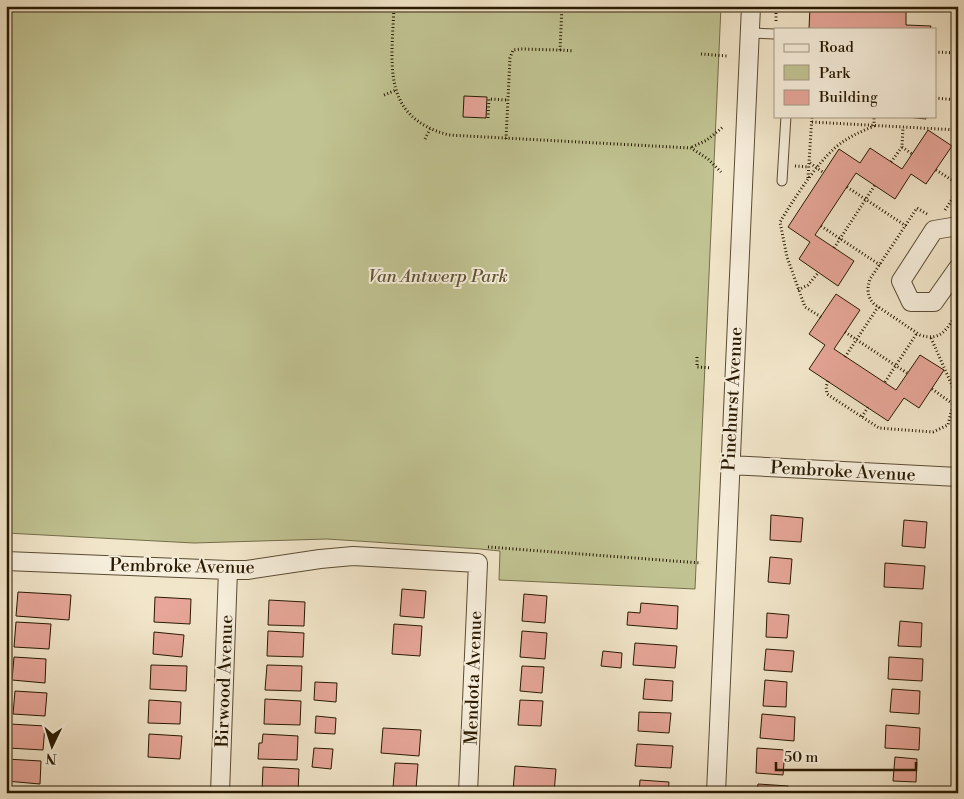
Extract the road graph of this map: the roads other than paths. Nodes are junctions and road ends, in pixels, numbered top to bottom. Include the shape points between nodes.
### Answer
1 (751, 6) edge
2 (750, 33) junction
3 (774, 34) edge
4 (786, 118) edge
5 (782, 182) dead end
6 (958, 226) edge
7 (958, 268) edge
8 (729, 465) junction
9 (958, 477) edge
10 (6, 561) edge
11 (478, 563) joint
12 (228, 570) junction
13 (220, 793) edge
14 (468, 793) edge
15 (716, 793) edge

1 - 2 street, Pinehurst Avenue
2 - 3 lane
2 - 8 street, Pinehurst Avenue
4 - 5 lane
6 - 7 street via 934,230 902,281 911,302 934,302
8 - 9 street, Pembroke Avenue
8 - 15 street, Pinehurst Avenue
10 - 12 street, Pembroke Avenue
11 - 12 street, Pembroke Avenue via 353,556
11 - 14 street, Mendota Avenue
12 - 13 street, Birwood Avenue

